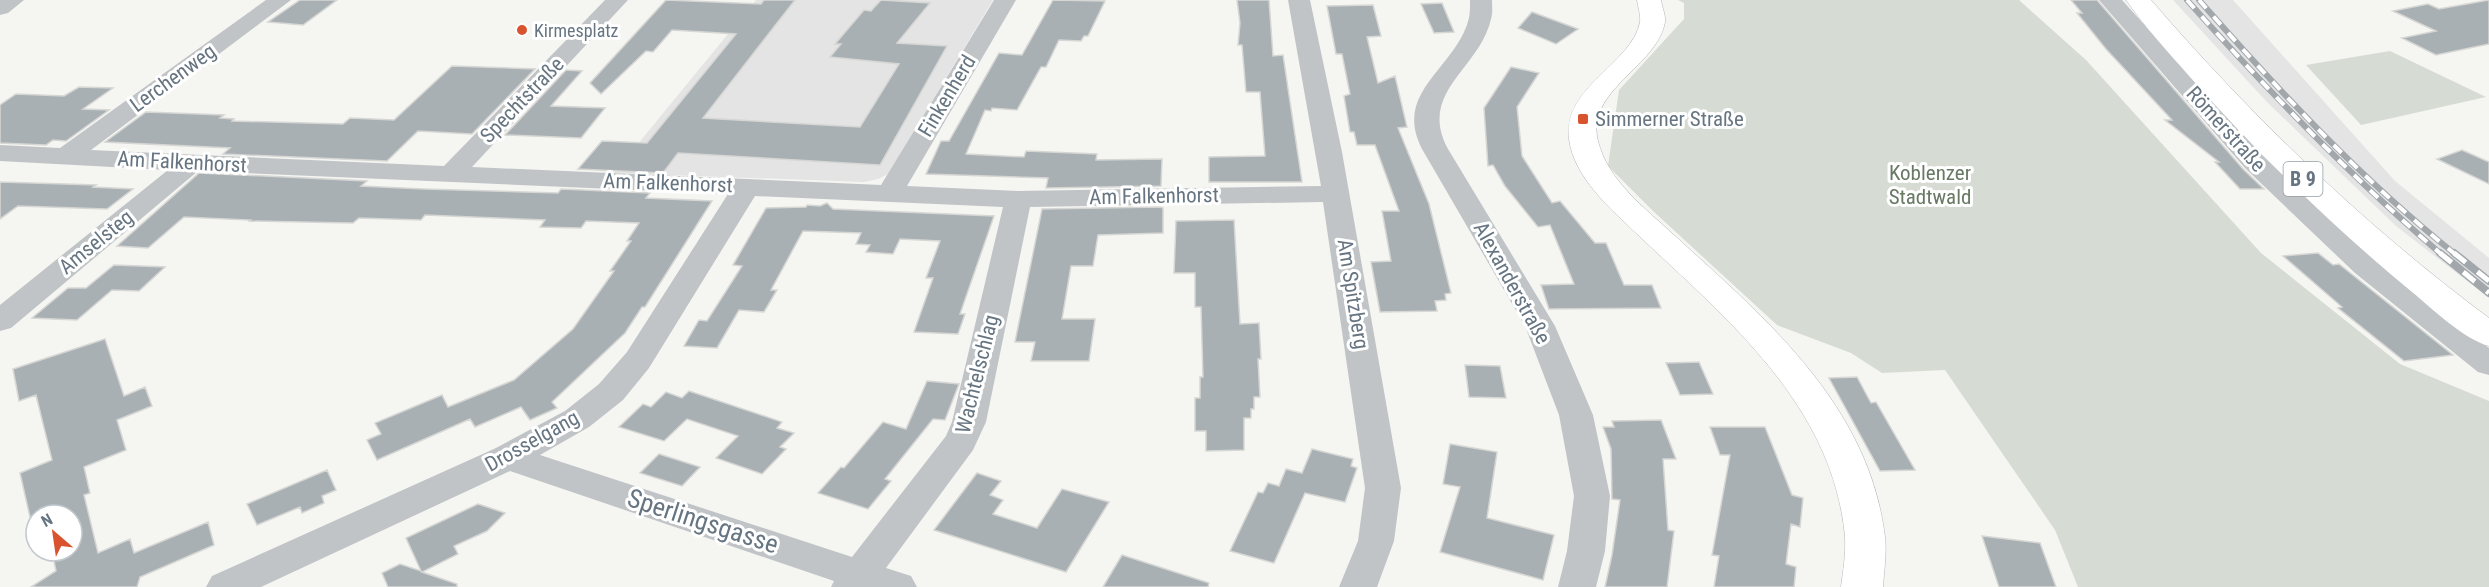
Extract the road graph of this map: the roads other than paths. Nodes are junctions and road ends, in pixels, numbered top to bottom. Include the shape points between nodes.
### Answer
1 (13, 0) edge
2 (280, 0) edge
3 (617, 0) edge
4 (1005, 0) edge
5 (1299, 0) edge
6 (1481, 0) edge
7 (1649, 0) edge
8 (2110, 0) edge
9 (2138, 0) edge
10 (2161, 0) edge
11 (0, 8) edge
12 (0, 153) edge
13 (66, 156) junction
14 (192, 163) junction
15 (452, 173) junction
16 (747, 186) junction
17 (890, 192) junction
18 (1336, 194) junction
19 (1018, 199) junction
20 (2489, 310) edge
21 (2, 317) edge
22 (2489, 335) edge
23 (2489, 364) edge
24 (508, 457) junction
25 (855, 580) edge
26 (225, 587) edge
27 (898, 587) edge
28 (1358, 587) edge
29 (1577, 587) edge
30 (1862, 587) edge

1 - 11 street
2 - 13 street, Lerchenweg
3 - 15 street, Spechtstraße
4 - 17 street, Finkenherd
5 - 18 street, Am Spitzberg
6 - 29 street, Alexanderstraße via 1483,12 1476,32 1432,96 1426,112 1426,129 1540,326 1575,415 1592,496 1586,551
7 - 30 main road via 1654,23 1645,41 1594,96 1583,119 1583,146 1594,169 1627,206 1761,333 1799,376 1838,437 1856,487 1865,538
8 - 23 street, Römerstraße via 2254,162 2365,267
9 - 22 main road, B 9 via 2206,80 2308,184 2407,271
10 - 20 main road, B 9 via 2278,128 2336,183
12 - 13 street, Am Falkenhorst
13 - 14 street, Am Falkenhorst
14 - 15 street, Am Falkenhorst
14 - 21 street, Amselsteg
15 - 16 street, Am Falkenhorst
16 - 17 street, Am Falkenhorst
16 - 24 street, Drosselgang via 638,360 611,392 577,419
17 - 19 street, Am Falkenhorst
18 - 19 street, Am Falkenhorst
18 - 28 street, Am Spitzberg via 1383,488 1376,541
19 - 25 street, Wachtelschlag via 969,422 961,441
24 - 25 street, Sperlingsgasse
24 - 26 street, Drosselgang
25 - 27 street, Sperlingsgasse

